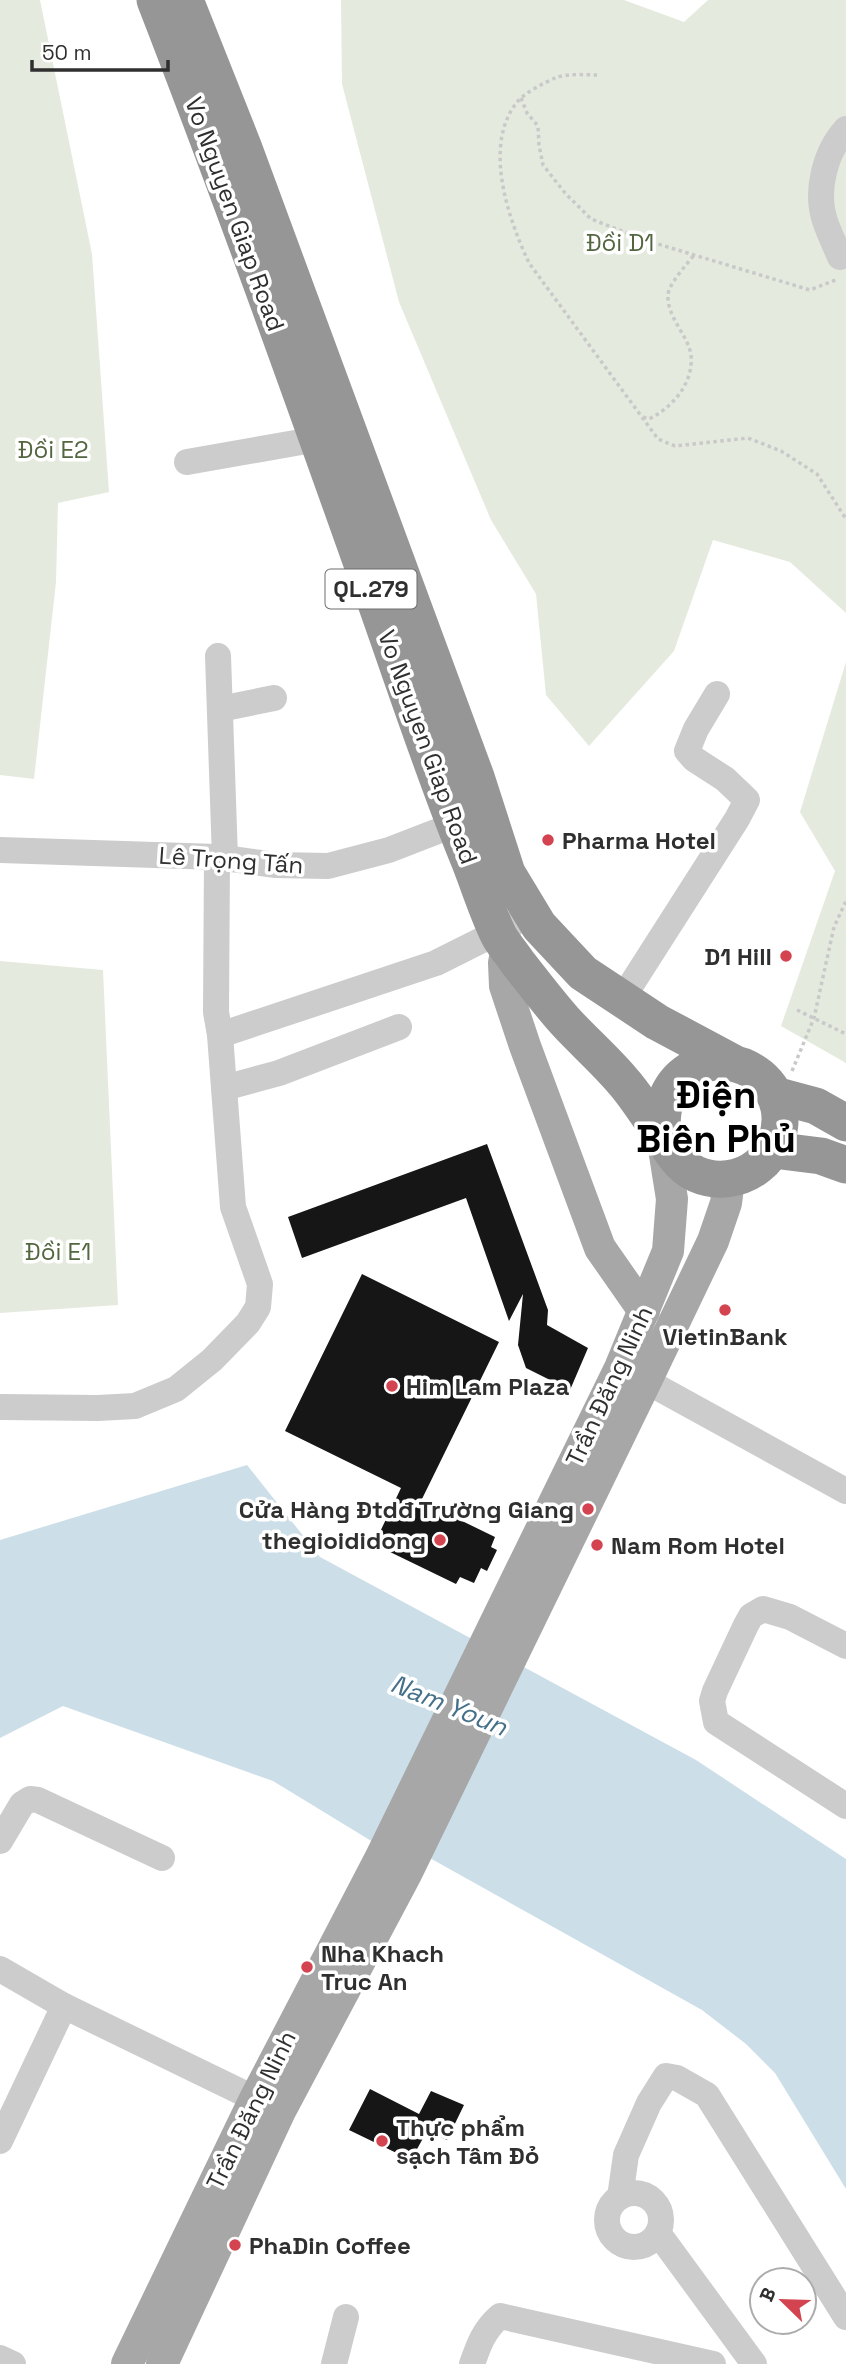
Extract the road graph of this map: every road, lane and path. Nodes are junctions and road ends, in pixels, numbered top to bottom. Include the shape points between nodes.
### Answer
1 (155, 0) edge
2 (185, 0) edge
3 (597, 75) dead end
4 (520, 98) junction
5 (846, 129) edge
6 (244, 189) junction
7 (694, 255) junction
8 (843, 267) edge
9 (640, 416) junction
10 (318, 439) junction
11 (187, 462) dead end
12 (846, 519) edge
13 (218, 656) dead end
14 (717, 694) dead end
15 (274, 698) dead end
16 (220, 709) junction
17 (487, 811) junction
18 (455, 826) junction
19 (0, 850) edge
20 (221, 858) junction
21 (846, 901) edge
22 (532, 914) junction
23 (502, 940) junction
24 (622, 999) junction
25 (797, 1010) dead end
26 (814, 1018) junction
27 (399, 1027) dead end
28 (846, 1034) edge
29 (220, 1035) junction
30 (732, 1062) junction
31 (783, 1083) junction
32 (224, 1088) junction
33 (846, 1123) edge
34 (662, 1135) junction
35 (772, 1150) junction
36 (846, 1165) edge
37 (729, 1179) junction
38 (645, 1311) junction
39 (633, 1375) junction
40 (0, 1408) edge
41 (846, 1491) edge
42 (846, 1646) edge
43 (846, 1806) edge
44 (0, 1841) edge
45 (162, 1858) dead end
46 (0, 1969) edge
47 (64, 2006) junction
48 (267, 2105) junction
49 (0, 2141) edge
50 (620, 2197) junction
51 (658, 2233) junction
52 (346, 2317) dead end
53 (846, 2318) edge
54 (0, 2358) edge
55 (13, 2364) edge
56 (127, 2364) edge
57 (162, 2364) edge
58 (334, 2364) edge
59 (472, 2364) edge
60 (713, 2364) edge
61 (754, 2364) edge

1 - 6 highway, Vo Nguyen Giap Road / QL.279
2 - 6 highway, Vo Nguyen Giap Road / QL.279
3 - 4 path via 557,77
4 - 7 path via 538,126 544,165 591,219
4 - 9 path via 507,117 501,149 502,192 514,232 529,263
5 - 8 street via 837,139 822,177 824,219
6 - 10 highway, Vo Nguyen Giap Road / QL.279
6 - 17 highway, Vo Nguyen Giap Road / QL.279
7 - 8 path via 810,290
7 - 9 path via 668,292 669,308 691,355 688,379 671,405 649,419
9 - 12 path via 658,439 675,446 748,438 781,451 817,474
10 - 11 street
10 - 18 highway, Vo Nguyen Giap Road / QL.279
13 - 16 street
14 - 24 street via 687,751 747,800
15 - 16 street
16 - 20 street
17 - 18 street, Lê Trọng Tấn
17 - 22 highway, Vo Nguyen Giap Road / QL.279 via 507,873
18 - 20 street, Lê Trọng Tấn via 328,866
18 - 23 highway, Vo Nguyen Giap Road / QL.279
19 - 20 street, Lê Trọng Tấn
20 - 29 street via 216,1013
21 - 26 path via 834,927
22 - 23 street
22 - 24 highway, Vo Nguyen Giap Road / QL.279 via 583,973
23 - 29 street
23 - 34 highway, Vo Nguyen Giap Road / QL.279 via 563,1019 623,1081
23 - 38 main road via 505,986 600,1248
24 - 30 highway, Vo Nguyen Giap Road / QL.279
25 - 26 path
26 - 28 path
26 - 31 path
27 - 32 street via 279,1073
29 - 32 street
30 - 31 highway, QL.279 via 765,1080
30 - 34 highway via 713,1061 679,1078 668,1094
31 - 33 highway
31 - 35 highway via 779,1132
32 - 40 street via 233,1208 260,1284 258,1307 248,1323 176,1389 135,1406
34 - 37 highway, QL.279 via 680,1163 694,1173
34 - 38 main road, Trần Đăng Ninh via 672,1199 668,1251
35 - 36 highway via 821,1156
35 - 37 highway via 761,1165
37 - 39 main road, Trần Đăng Ninh via 713,1241
38 - 39 main road, Trần Đăng Ninh
39 - 41 street
39 - 48 main road, Trần Đăng Ninh via 393,1867
42 - 43 street via 790,1617 763,1609 746,1625 712,1702 716,1722
44 - 45 street via 30,1799
46 - 47 street
47 - 48 street
47 - 49 street
48 - 56 main road, Trần Đăng Ninh
48 - 57 main road, Trần Đăng Ninh
50 - 51 street via 633,2193 647,2196 657,2205
50 - 51 street via 610,2207 611,2235 635,2247 649,2243
50 - 53 street via 626,2155 649,2103 666,2076 677,2078 707,2095
51 - 61 street
52 - 58 street
54 - 55 street
59 - 60 street via 480,2339 500,2316

